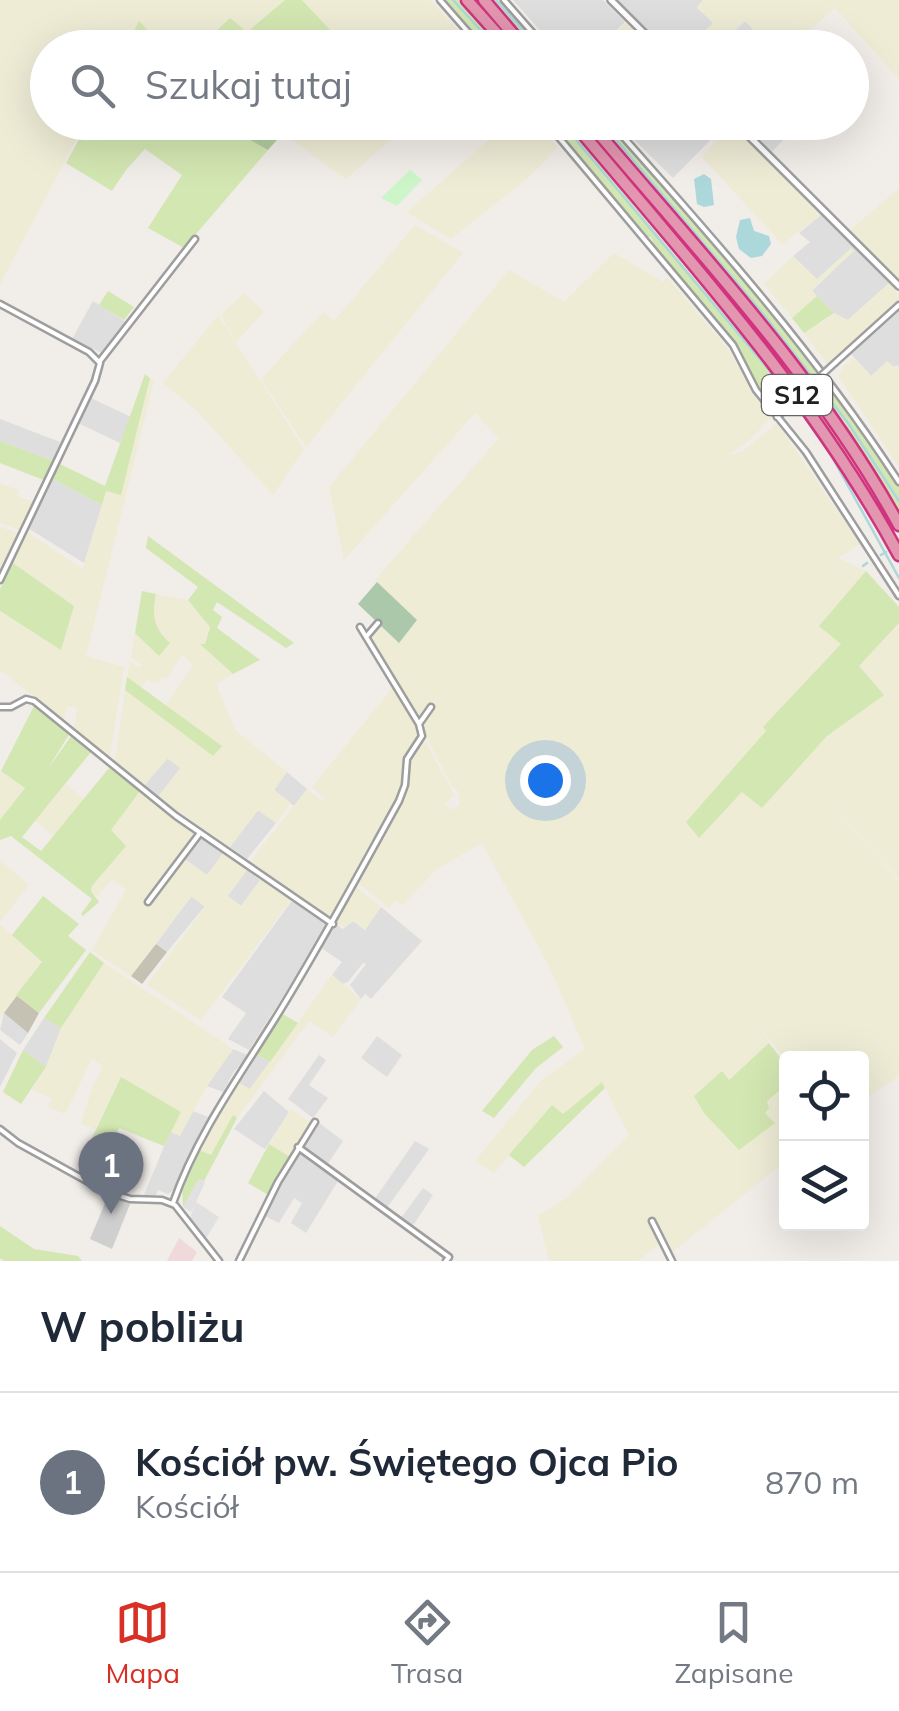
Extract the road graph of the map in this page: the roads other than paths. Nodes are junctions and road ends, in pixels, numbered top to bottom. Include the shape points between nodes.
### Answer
1 (440, 0) edge
2 (467, 0) edge
3 (484, 0) edge
4 (504, 0) edge
5 (611, 0) edge
6 (466, 30) edge
7 (494, 30) edge
8 (510, 30) edge
9 (530, 30) edge
10 (641, 30) edge
11 (561, 140) edge
12 (588, 140) edge
13 (604, 140) edge
14 (626, 140) edge
15 (753, 140) edge
16 (195, 238) dead end
17 (899, 286) edge
18 (0, 304) edge
19 (899, 305) edge
20 (99, 361) junction
21 (777, 417) junction
22 (899, 482) edge
23 (899, 525) edge
24 (899, 555) edge
25 (0, 580) edge
26 (899, 596) edge
27 (378, 623) dead end
28 (360, 627) dead end
29 (366, 637) junction
30 (0, 707) edge
31 (432, 707) dead end
32 (418, 724) junction
33 (200, 833) junction
34 (148, 902) dead end
35 (332, 924) junction
36 (314, 1122) dead end
37 (0, 1129) edge
38 (298, 1147) junction
39 (173, 1203) junction
40 (652, 1222) dead end
41 (218, 1261) edge
42 (238, 1261) edge
43 (446, 1261) edge
44 (672, 1261) edge

1 - 6 street
2 - 7 highway
3 - 8 highway
4 - 9 street
5 - 10 street
11 - 21 street via 734,345
12 - 24 highway, S12 via 783,377
13 - 23 highway, S12 via 813,391
14 - 22 street via 790,329
15 - 17 street
16 - 20 street
18 - 20 street
19 - 21 street, bridge
20 - 25 street
21 - 26 street
27 - 29 street
28 - 29 street
29 - 32 street
30 - 33 street via 36,702
31 - 32 street
32 - 35 street via 422,736 406,759 402,795
33 - 34 street
33 - 35 street
35 - 39 street via 233,1080
36 - 38 street
37 - 39 street via 105,1191
38 - 42 street
38 - 43 street via 449,1256
39 - 41 street
40 - 44 street

